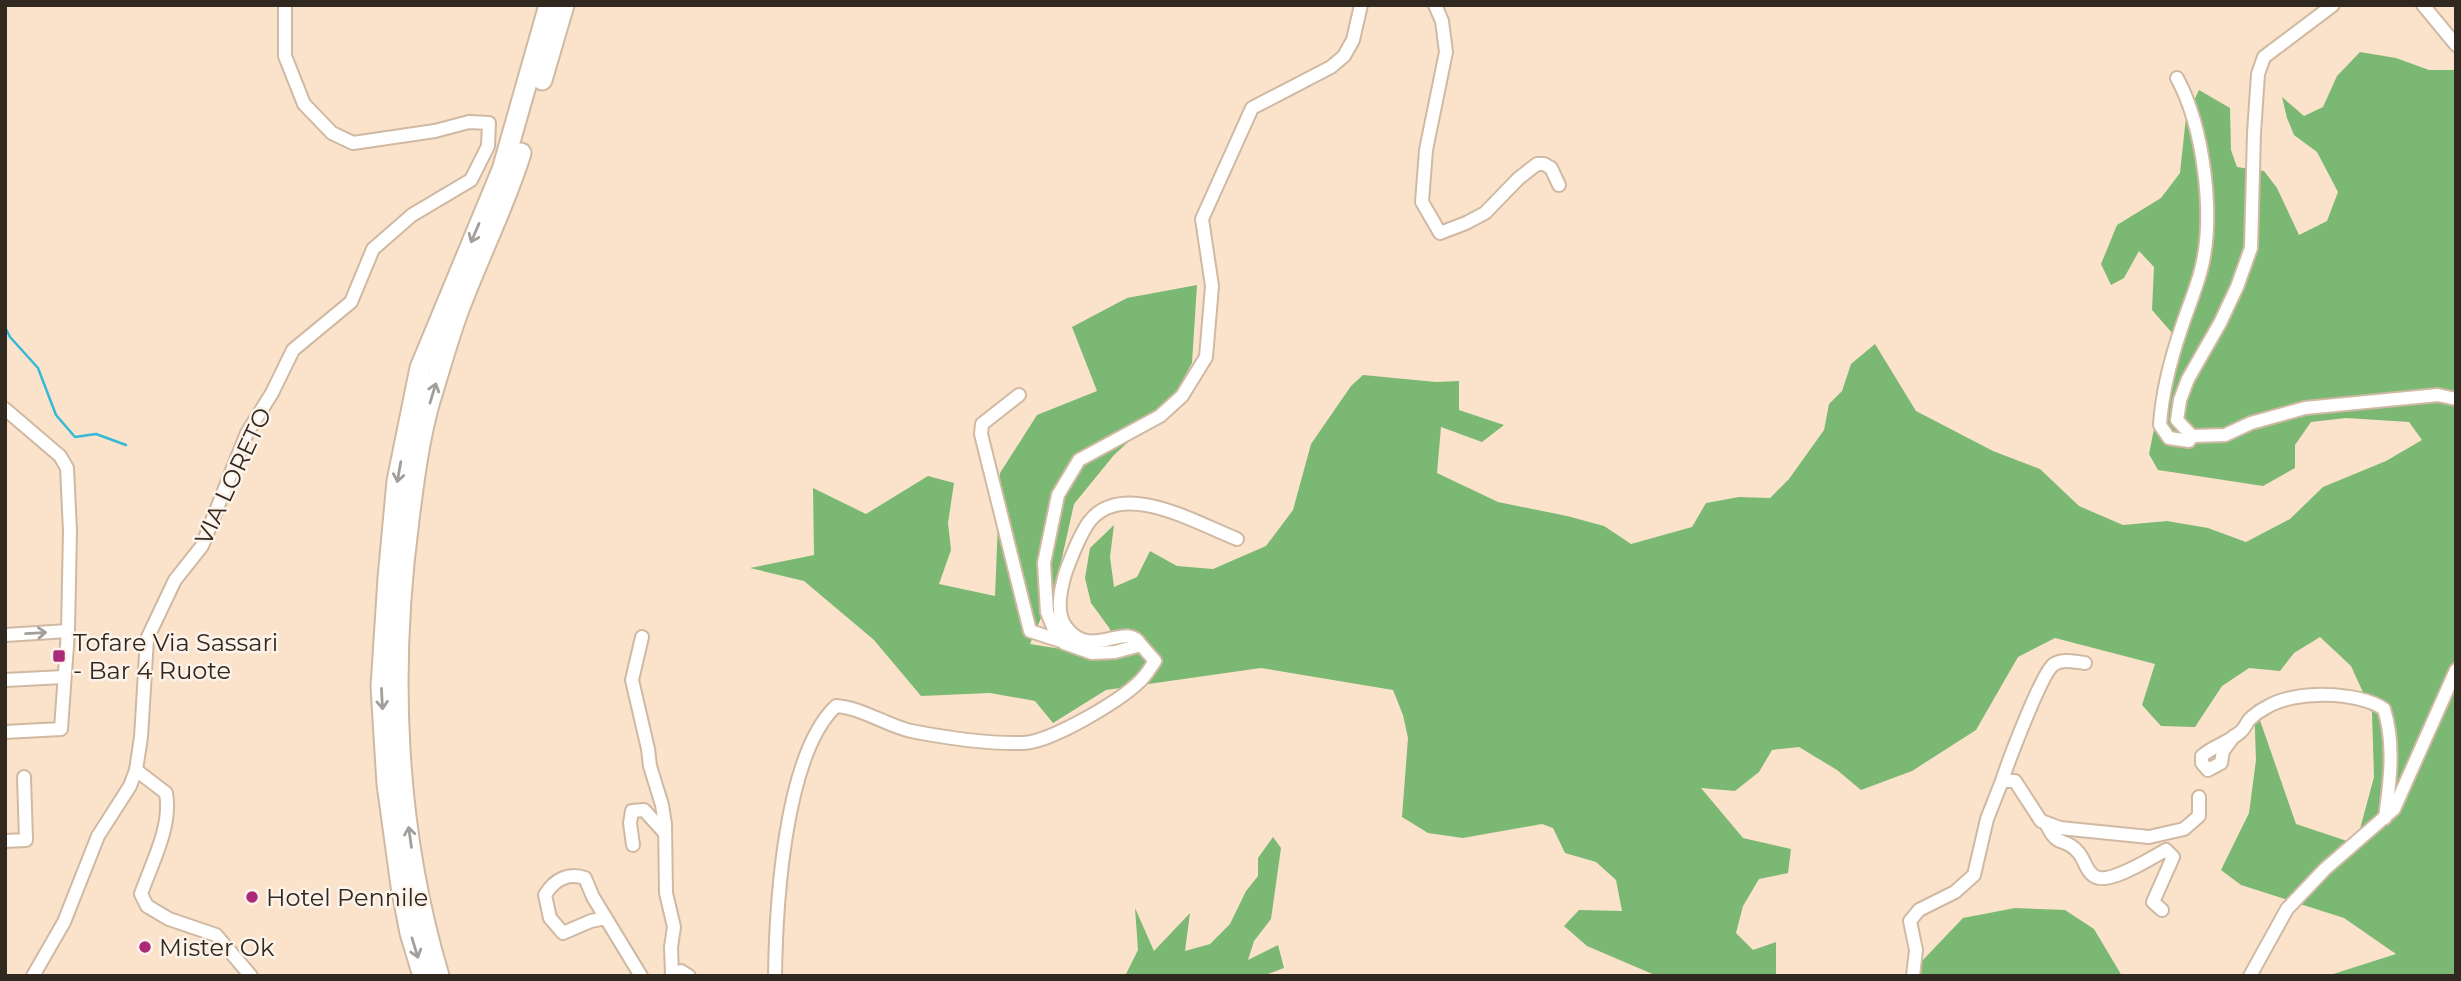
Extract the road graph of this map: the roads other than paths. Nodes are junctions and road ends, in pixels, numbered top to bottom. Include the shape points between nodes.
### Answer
1 (285, 5) edge
2 (549, 5) edge
3 (564, 5) edge
4 (1361, 5) edge
5 (1435, 5) edge
6 (2333, 5) edge
7 (2423, 5) edge
8 (2456, 45) edge
9 (2177, 78) dead end
10 (1559, 185) dead end
11 (1019, 395) dead end
12 (2456, 399) edge
13 (5, 409) edge
14 (2192, 436) junction
15 (1237, 539) dead end
16 (68, 631) junction
17 (5, 635) edge
18 (642, 637) dead end
19 (1064, 643) junction
20 (1141, 645) junction
21 (2085, 663) dead end
22 (2456, 670) edge
23 (64, 677) junction
24 (5, 680) edge
25 (5, 732) edge
26 (2234, 736) dead end
27 (136, 770) junction
28 (24, 777) dead end
29 (2002, 780) junction
30 (2199, 797) dead end
31 (2385, 818) junction
32 (2046, 823) junction
33 (664, 832) junction
34 (5, 841) edge
35 (633, 845) dead end
36 (2162, 911) dead end
37 (606, 918) junction
38 (672, 975) edge
39 (33, 976) edge
40 (251, 976) edge
41 (423, 976) edge
42 (439, 976) edge
43 (641, 976) edge
44 (689, 976) edge
45 (775, 976) edge
46 (1913, 976) edge
47 (2250, 976) edge

1 - 27 street, VIA LORETO via 285,57 304,104 332,133 353,144 469,122 489,124 488,146 471,180 412,215 373,249 351,302 293,350 247,433 202,546 175,580 147,639
2 -> 41 highway via 502,170 419,368 397,481 381,687 387,784 401,886
42 -> 3 highway via 416,884 402,783 398,704 403,565 429,404 457,316 511,184
4 - 19 street via 1344,56 1252,108 1202,219 1212,286 1206,357 1182,396 1160,416 1079,460 1058,495 1044,563 1047,612
5 - 10 street via 1446,52 1426,150 1422,202 1432,222 1440,233 1485,213 1538,164 1550,168
6 - 14 street via 2264,57 2254,133 2251,248 2180,400 2177,420
7 - 8 street
9 - 14 street via 2197,134 2208,219 2201,270 2165,386 2160,425 2169,438 2189,441
11 - 19 street via 982,424 981,433 1030,631
12 - 14 street via 2438,395 2305,408 2225,435
13 - 16 street via 60,456 67,468
15 - 20 street via 1136,503 1106,508 1090,521 1062,582 1064,624 1075,638 1094,643 1130,636
17 -> 16 street
16 - 23 street
18 - 33 street via 632,680 662,805
19 - 20 street via 1092,653
20 - 45 street via 1155,661 1122,697 1053,736 1025,743 911,731 851,707 836,706 818,731 795,790 776,915
21 - 29 street via 2067,660 2054,665 2045,677
22 - 31 street via 2394,809
23 - 24 street
23 - 25 street via 61,729
26 - 31 street via 2269,705 2290,698 2314,695 2377,704 2384,709 2390,735
27 - 39 street, VIA LORETO via 98,836 64,922
27 - 40 street via 166,793 168,806 163,836 141,894 147,906 207,933 212,942 222,943
28 - 34 street via 26,841
29 - 32 street via 2015,781 2040,821
29 - 46 street via 1974,875 1955,892 1919,910 1910,921 1916,950
30 - 32 street via 2199,816 2184,829 2149,837
31 - 47 street via 2287,909
32 - 36 street via 2058,842 2078,851 2095,877 2109,880 2166,850 2173,857 2153,902
33 - 35 street via 644,810 632,811
33 - 38 street via 666,893 674,928
37 - 37 street via 585,878 563,877 545,895 550,918 563,933
37 - 43 street
38 - 44 street via 681,971

